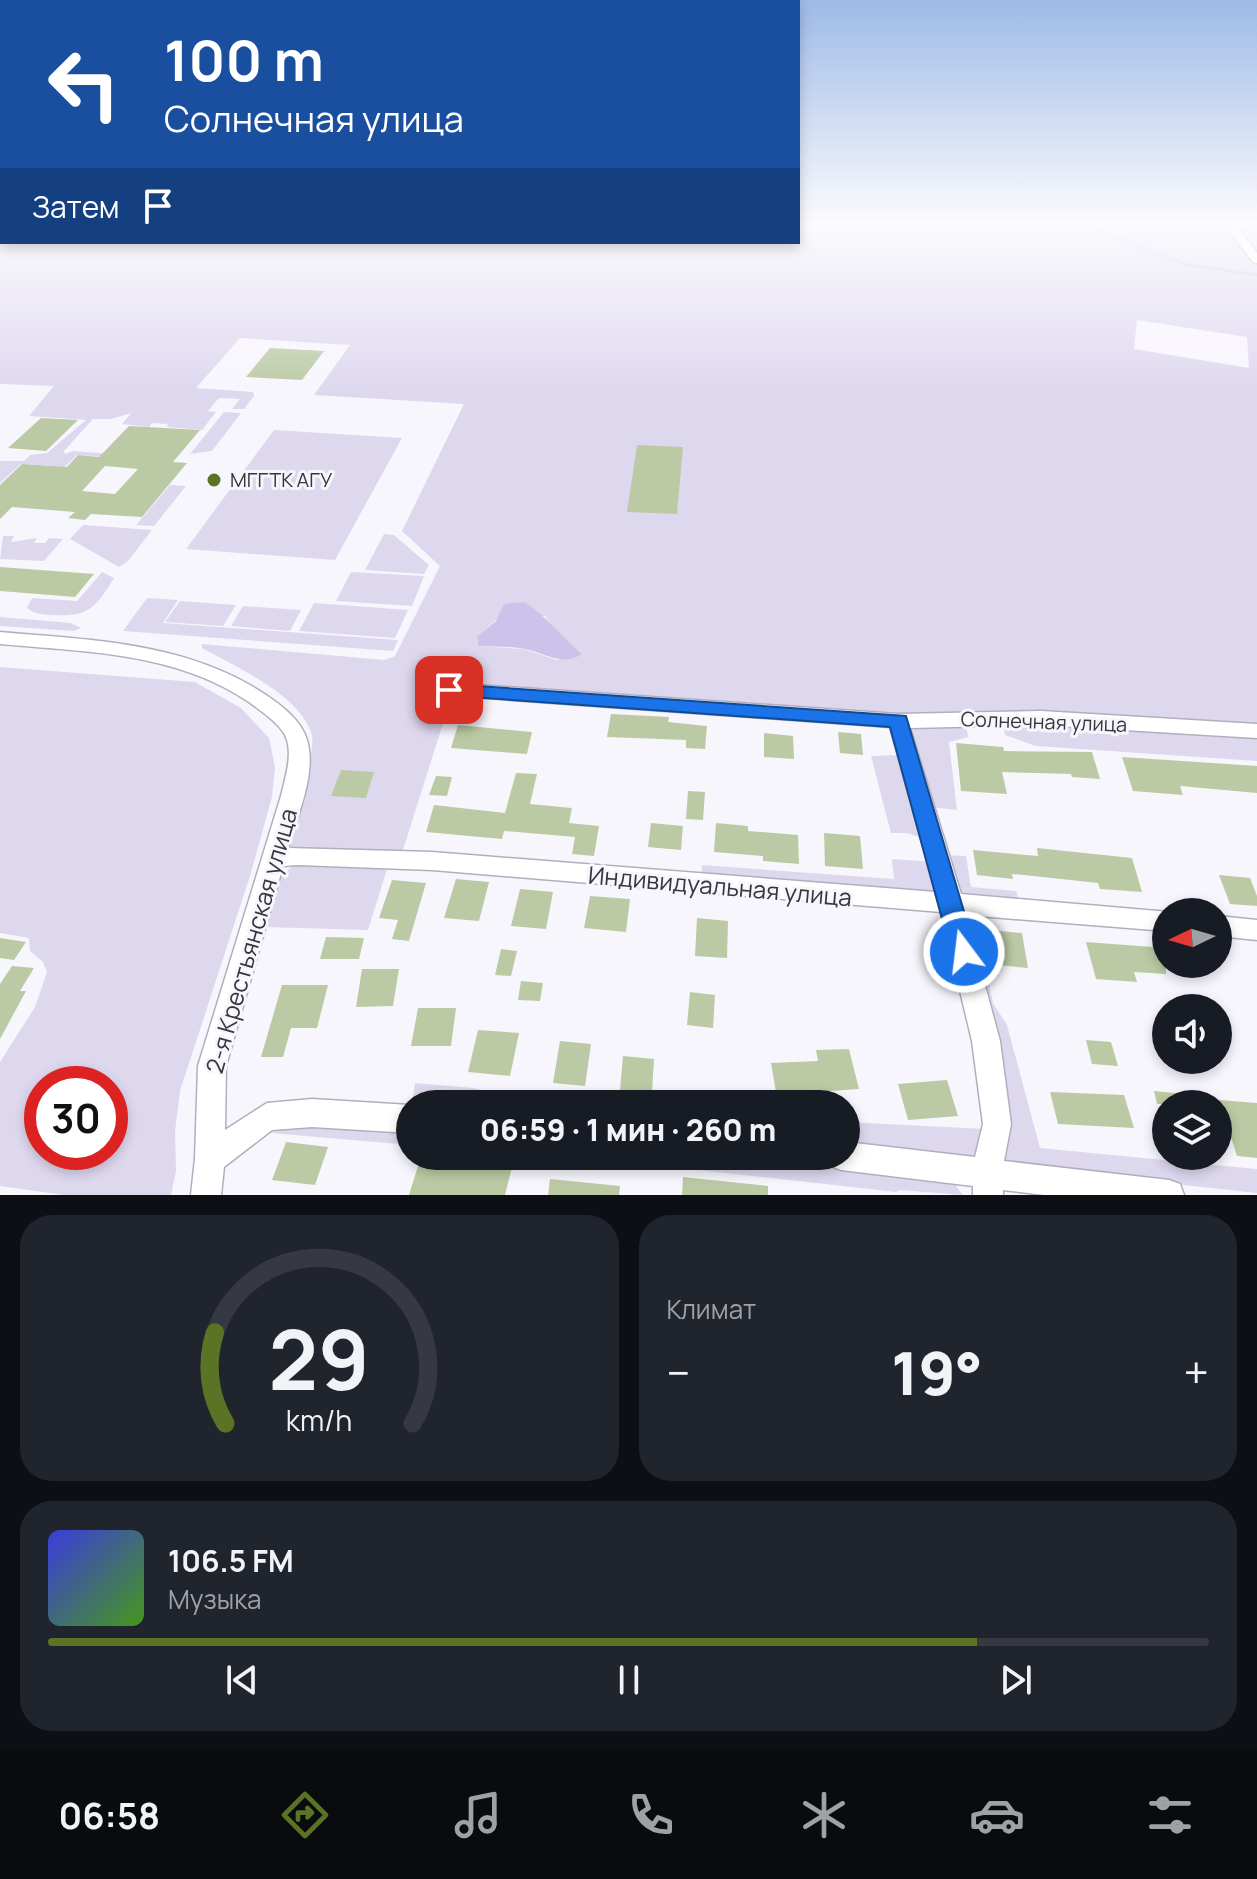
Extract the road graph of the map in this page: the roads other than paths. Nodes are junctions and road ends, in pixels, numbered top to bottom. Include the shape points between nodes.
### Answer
1 (0, 638) edge
2 (449, 690) dead end
3 (898, 721) junction
4 (1257, 731) edge
5 (274, 858) junction
6 (952, 906) junction
7 (1152, 920) edge
8 (1232, 927) edge
9 (1257, 930) edge
10 (396, 1118) edge
11 (210, 1159) junction
12 (860, 1160) edge
13 (987, 1184) edge
14 (206, 1195) edge
15 (1169, 1195) edge

1 - 5 street, 2-я Крестьянская улица via 152,653 250,692 277,713 295,736 297,756
2 - 3 street, Солнечная улица
3 - 4 street, Солнечная улица via 1041,718
3 - 6 street
5 - 6 street, Индивидуальная улица via 432,861
5 - 11 street, 2-я Крестьянская улица via 212,1066
6 - 7 street, Индивидуальная улица
6 - 13 street via 986,1041 997,1124
8 - 9 street
10 - 11 street via 312,1113 267,1117
11 - 14 street, 2-я Крестьянская улица
12 - 13 street
13 - 15 street

